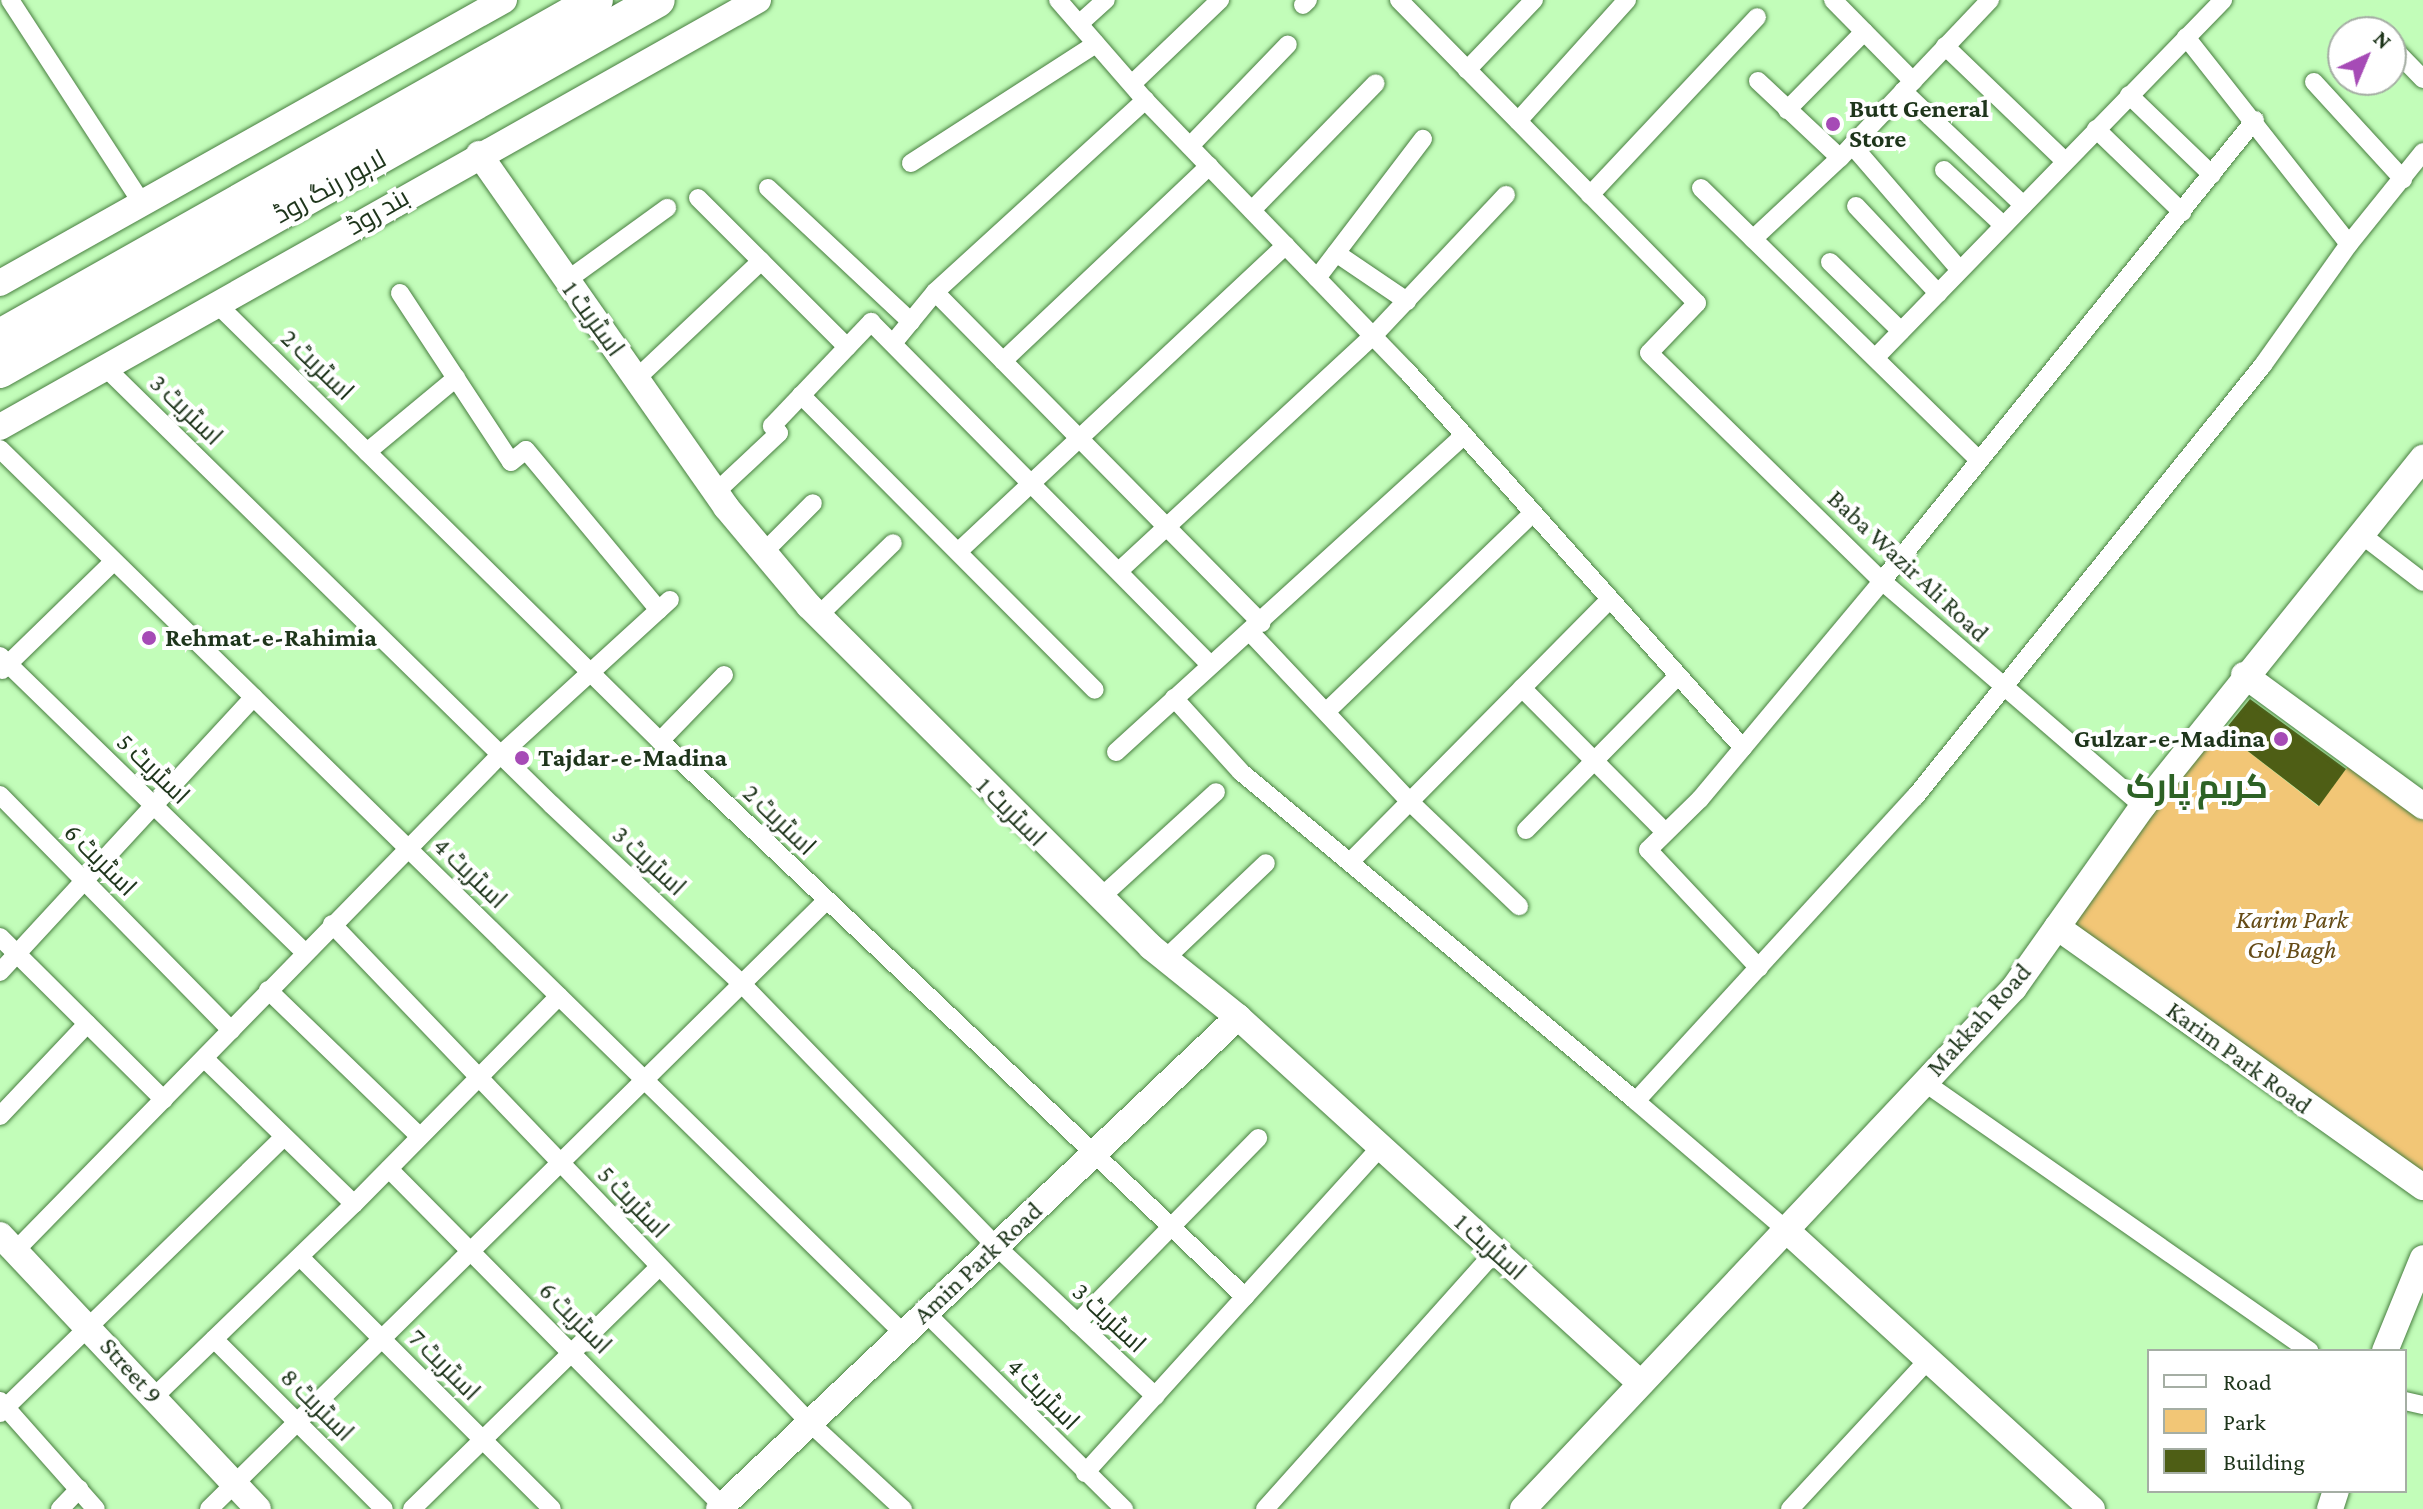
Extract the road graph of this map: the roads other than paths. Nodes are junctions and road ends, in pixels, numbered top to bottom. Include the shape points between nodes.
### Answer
1 (10, 0) edge
2 (504, 0) edge
3 (596, 0) edge
4 (658, 0) edge
5 (758, 0) edge
6 (1058, 0) edge
7 (1106, 0) edge
8 (1220, 0) edge
9 (1399, 0) edge
10 (1534, 0) edge
11 (1627, 0) edge
12 (1833, 0) edge
13 (2223, 0) edge
14 (1988, 1) edge
15 (1757, 17) dead end
16 (1079, 24) junction
17 (1864, 32) junction
18 (2186, 37) junction
19 (1096, 44) junction
20 (1288, 44) dead end
21 (1945, 46) junction
22 (2407, 62) edge
23 (1467, 70) junction
24 (2422, 77) edge
25 (1758, 81) dead end
26 (2314, 82) dead end
27 (1376, 83) dead end
28 (1132, 84) junction
29 (1908, 86) junction
30 (2129, 95) junction
31 (1145, 100) junction
32 (1787, 110) junction
33 (2255, 120) junction
34 (1518, 121) junction
35 (2096, 129) junction
36 (1423, 139) dead end
37 (1190, 146) junction
38 (1846, 152) junction
39 (2423, 152) edge
40 (479, 154) junction
41 (2065, 161) junction
42 (911, 163) dead end
43 (1209, 166) junction
44 (1944, 170) dead end
45 (2212, 175) junction
46 (2403, 179) junction
47 (768, 188) dead end
48 (1701, 188) dead end
49 (1506, 195) dead end
50 (1590, 195) junction
51 (698, 198) dead end
52 (142, 203) junction
53 (2023, 205) junction
54 (1856, 206) dead end
55 (667, 208) dead end
56 (1252, 210) junction
57 (2182, 212) junction
58 (2003, 225) junction
59 (1753, 239) junction
60 (2349, 244) junction
61 (1286, 245) junction
62 (1336, 253) junction
63 (761, 261) junction
64 (1830, 262) dead end
65 (1960, 270) junction
66 (1317, 278) junction
67 (566, 281) junction
68 (0, 283) edge
69 (935, 292) junction
70 (400, 293) dead end
71 (1938, 293) junction
72 (1407, 301) junction
73 (217, 304) junction
74 (911, 322) junction
75 (1901, 331) junction
76 (0, 336) edge
77 (1373, 336) junction
78 (894, 342) junction
79 (847, 347) junction
80 (1876, 357) junction
81 (1003, 361) junction
82 (105, 367) junction
83 (0, 371) edge
84 (456, 378) junction
85 (636, 379) junction
86 (801, 395) junction
87 (0, 427) edge
88 (1464, 435) junction
89 (1080, 439) junction
90 (0, 449) edge
91 (367, 452) junction
92 (2423, 458) edge
93 (1979, 460) junction
94 (1032, 483) junction
95 (716, 492) junction
96 (813, 503) dead end
97 (1533, 513) junction
98 (1166, 527) junction
99 (2362, 535) junction
100 (893, 543) dead end
101 (960, 550) junction
102 (764, 552) junction
103 (114, 561) junction
104 (1119, 571) junction
105 (1882, 581) junction
106 (2423, 582) edge
107 (1610, 599) junction
108 (819, 615) junction
109 (1255, 628) junction
110 (3, 664) edge
111 (1210, 665) junction
112 (589, 671) junction
113 (724, 675) dead end
114 (2244, 675) junction
115 (1678, 676) junction
116 (2000, 686) junction
117 (1522, 688) junction
118 (1095, 690) dead end
119 (254, 697) junction
120 (1174, 698) junction
121 (1327, 711) junction
122 (660, 741) junction
123 (1743, 748) junction
124 (1116, 752) dead end
125 (500, 755) junction
126 (1594, 761) junction
127 (1216, 792) dead end
128 (0, 795) edge
129 (1410, 802) junction
130 (153, 805) junction
131 (2143, 806) junction
132 (2423, 806) edge
133 (1526, 830) dead end
134 (1665, 832) junction
135 (408, 848) junction
136 (1351, 861) junction
137 (1266, 863) dead end
138 (83, 879) junction
139 (1100, 898) junction
140 (826, 901) junction
141 (1519, 906) dead end
142 (332, 924) junction
143 (2057, 927) junction
144 (0, 937) edge
145 (304, 952) junction
146 (17, 954) junction
147 (1165, 959) junction
148 (1759, 968) junction
149 (0, 972) edge
150 (742, 984) junction
151 (268, 990) junction
152 (559, 996) junction
153 (1238, 1017) junction
154 (87, 1024) junction
155 (231, 1030) junction
156 (204, 1058) junction
157 (479, 1078) junction
158 (644, 1078) junction
159 (1924, 1082) junction
160 (164, 1100) junction
161 (1636, 1101) junction
162 (0, 1116) edge
163 (284, 1137) junction
164 (420, 1137) junction
165 (1258, 1138) dead end
166 (1381, 1147) junction
167 (1094, 1154) junction
168 (560, 1163) junction
169 (389, 1169) junction
170 (2423, 1187) edge
171 (354, 1204) junction
172 (1173, 1228) junction
173 (1784, 1228) junction
174 (8, 1243) edge
175 (996, 1246) junction
176 (472, 1251) junction
177 (1496, 1251) junction
178 (300, 1257) junction
179 (2423, 1258) edge
180 (659, 1267) junction
181 (1245, 1297) junction
182 (926, 1313) junction
183 (1077, 1323) junction
184 (89, 1324) junction
185 (904, 1334) junction
186 (379, 1337) junction
187 (214, 1339) junction
188 (2306, 1349) edge
189 (2386, 1349) edge
190 (574, 1353) junction
191 (1928, 1360) junction
192 (1638, 1381) junction
193 (1155, 1396) junction
194 (154, 1397) junction
195 (2, 1407) edge
196 (296, 1421) junction
197 (810, 1423) junction
198 (485, 1443) junction
199 (1085, 1473) junction
200 (232, 1485) junction
201 (79, 1489) junction
202 (1802, 1505) edge
203 (721, 1507) edge
204 (2094, 1507) edge
205 (60, 1509) edge
206 (96, 1509) edge
207 (209, 1509) edge
208 (258, 1509) edge
209 (384, 1509) edge
210 (412, 1509) edge
211 (552, 1509) edge
212 (903, 1509) edge
213 (1124, 1509) edge
214 (1265, 1509) edge
215 (1523, 1509) edge

1 - 52 street
2 - 52 street
3 - 76 highway, لاہور رنگ روڈ
4 - 83 highway, لاہور رنگ روڈ
5 - 40 street, بند روڈ
6 - 16 street
7 - 16 street
8 - 28 street
9 - 23 street
10 - 23 street
11 - 34 street
12 - 17 street
13 - 18 street
14 - 21 street
15 - 50 street
16 - 19 street
17 - 29 street
17 - 32 street
18 - 30 street
18 - 33 street
19 - 28 street
19 - 42 street
20 - 37 street
21 - 29 street
21 - 41 street
22 - 24 street
23 - 34 street
25 - 32 street
26 - 46 street
27 - 56 street
28 - 31 street
29 - 38 street
29 - 53 street
30 - 35 street
30 - 45 street
31 - 37 street
31 - 69 street
32 - 38 street
33 - 45 street
33 - 60 street
34 - 50 street
35 - 41 street
35 - 57 street
36 - 62 street
37 - 43 street
38 - 59 street
38 - 65 street
39 - 46 street
40 - 67 street, اسٹریٹ 1
40 - 73 street, بند روڈ
41 - 53 street
43 - 56 street
43 - 81 street
44 - 58 street
45 - 57 street
46 - 60 street
47 - 74 street
48 - 59 street
49 - 72 street
50 - 105 street, Baba Wazir Ali Road via 1697,303 1649,353
51 - 63 street
52 - 68 street
53 - 58 street
54 - 71 street
55 - 67 street
56 - 61 street
57 - 93 street
58 - 65 street
59 - 80 street
60 - 116 street via 2263,365
61 - 66 street
61 - 89 street
62 - 66 street
62 - 72 street
63 - 79 street
63 - 85 street
64 - 75 street
65 - 71 street
66 - 77 street
67 - 85 street, اسٹریٹ 1
69 - 74 street
69 - 81 street
70 - 84 street
71 - 75 street
72 - 77 street
73 - 82 street, بند روڈ
73 - 91 street, اسٹریٹ 2
74 - 78 street
75 - 80 street
77 - 88 street
77 - 98 street
78 - 79 street via 871,322
78 - 94 street
79 - 86 street
80 - 93 street
81 - 89 street
82 - 87 street, بند روڈ
82 - 125 street, اسٹریٹ 3
84 - 91 street
84 - 112 street via 511,462 526,450 664,605
85 - 95 street, اسٹریٹ 1
86 - 95 street via 772,426 779,433
86 - 101 street
88 - 97 street
88 - 109 street
89 - 94 street
89 - 98 street
90 - 103 street, اسٹریٹ 4
91 - 112 street, اسٹریٹ 2
92 - 99 street, Makkah Road
93 - 105 street
94 - 101 street
94 - 104 street
95 - 102 street, اسٹریٹ 1
96 - 102 street
97 - 107 street
97 - 121 street
98 - 104 street
98 - 109 street
99 - 106 street
99 - 114 street, Makkah Road
100 - 108 street
101 - 118 street
102 - 108 street, اسٹریٹ 1
103 - 110 street
103 - 119 street, اسٹریٹ 4
104 - 111 street
105 - 116 street, Baba Wazir Ali Road
105 - 123 street
107 - 115 street
107 - 117 street
108 - 139 street, اسٹریٹ 1
109 - 111 street
109 - 121 street
110 - 130 street, اسٹریٹ 5
111 - 120 street
112 - 122 street, اسٹریٹ 2
112 - 125 street
113 - 122 street
114 - 131 street, Makkah Road
114 - 132 street
115 - 123 street
115 - 126 street
116 - 131 street, Baba Wazir Ali Road
116 - 148 street via 1915,797
117 - 126 street
117 - 129 street
119 - 130 street
119 - 135 street, اسٹریٹ 4
120 - 124 street
120 - 136 street via 1241,772
121 - 129 street
122 - 140 street, اسٹریٹ 2
123 - 134 street
125 - 135 street
125 - 150 street, اسٹریٹ 3
126 - 133 street
126 - 134 street
127 - 139 street
128 - 138 street, اسٹریٹ 6
129 - 136 street
129 - 141 street
130 - 138 street
130 - 145 street, اسٹریٹ 5
131 - 143 street, Makkah Road
134 - 148 street via 1648,850
135 - 142 street
135 - 152 street, اسٹریٹ 4
136 - 161 street
137 - 147 street
138 - 146 street
138 - 155 street, اسٹریٹ 6
139 - 147 street, اسٹریٹ 1
140 - 150 street
140 - 167 street, اسٹریٹ 2
142 - 145 street
142 - 157 street, اسٹریٹ 5
143 - 159 street, Makkah Road via 2014,988
143 - 170 street, Karim Park Road
144 - 146 street
145 - 151 street
146 - 149 street
146 - 154 street
147 - 153 street, اسٹریٹ 1
148 - 161 street
150 - 158 street
150 - 175 street, اسٹریٹ 3
151 - 155 street
151 - 164 street
152 - 157 street
152 - 158 street, اسٹریٹ 4
153 - 166 street, اسٹریٹ 1
153 - 167 street, Amin Park Road
154 - 160 street
154 - 162 street
155 - 156 street
156 - 160 street
156 - 163 street
157 - 164 street
157 - 168 street, اسٹریٹ 5
158 - 168 street
158 - 185 street, اسٹریٹ 4
159 - 173 street, Makkah Road
159 - 188 street
160 - 174 street
161 - 173 street
163 - 171 street
163 - 184 street
164 - 169 street
165 - 172 street
166 - 177 street, اسٹریٹ 1
166 - 181 street
167 - 172 street, اسٹریٹ 2
167 - 175 street, Amin Park Road
168 - 176 street
168 - 180 street, اسٹریٹ 5
169 - 171 street
169 - 176 street, اسٹریٹ 6
171 - 178 street
172 - 181 street, اسٹریٹ 2
172 - 183 street
173 - 191 street
173 - 192 street, Makkah Road
174 - 184 street, Street 9
175 - 182 street, Amin Park Road
175 - 183 street, اسٹریٹ 3
176 - 186 street
176 - 190 street, اسٹریٹ 6
177 - 192 street, اسٹریٹ 1
177 - 214 street
178 - 186 street, اسٹریٹ 7
178 - 187 street
179 - 189 street
180 - 190 street
180 - 197 street, اسٹریٹ 5
181 - 193 street
182 - 185 street, Amin Park Road
182 - 199 street, اسٹریٹ 4
183 - 193 street, اسٹریٹ 3
184 - 194 street, Street 9
184 - 195 street
185 - 197 street, Amin Park Road
186 - 196 street
186 - 198 street, اسٹریٹ 7
187 - 194 street
187 - 196 street, اسٹریٹ 8
190 - 198 street
190 - 203 street, اسٹریٹ 6
191 - 202 street
191 - 204 street
192 - 215 street, Makkah Road
193 - 199 street
194 - 200 street, Street 9
195 - 201 street
196 - 200 street
196 - 209 street, اسٹریٹ 8
197 - 203 street, Amin Park Road
197 - 212 street, اسٹریٹ 5
198 - 210 street
198 - 211 street, اسٹریٹ 7
199 - 213 street, اسٹریٹ 4
200 - 207 street
200 - 208 street, Street 9
201 - 205 street
201 - 206 street

